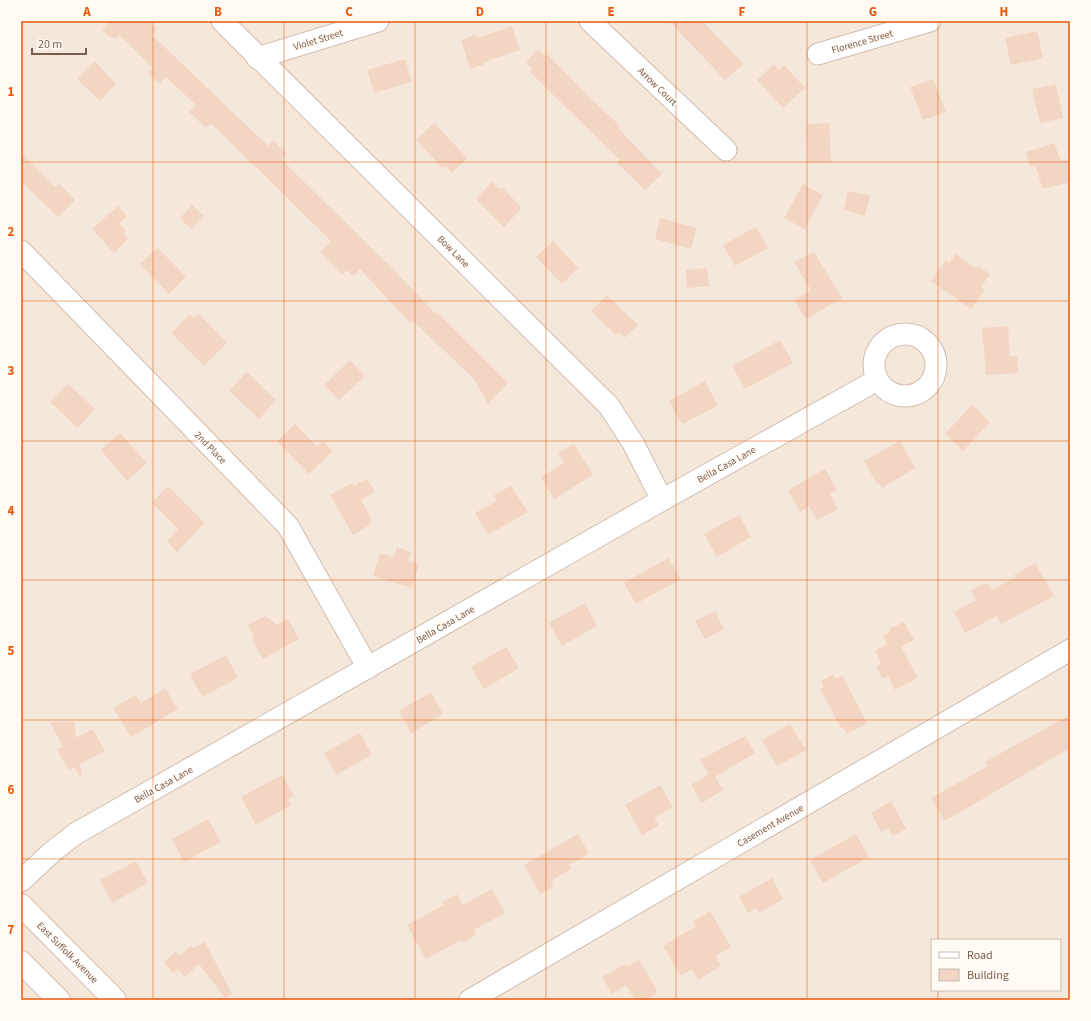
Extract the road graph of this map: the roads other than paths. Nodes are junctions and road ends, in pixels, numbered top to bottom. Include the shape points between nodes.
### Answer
1 (222, 21) edge
2 (378, 21) edge
3 (590, 21) edge
4 (930, 21) edge
5 (818, 54) dead end
6 (257, 58) junction
7 (726, 150) dead end
8 (21, 251) edge
9 (877, 380) dead end
10 (662, 500) junction
11 (1070, 650) edge
12 (368, 668) junction
13 (21, 881) edge
14 (21, 905) edge
15 (21, 962) edge
16 (59, 1000) edge
17 (115, 1000) edge
18 (470, 1000) edge

1 - 6 street, Bow Lane
2 - 6 street, Violet Street
3 - 7 street, Arrow Court
4 - 5 street, Florence Street
6 - 10 street, Bow Lane via 609,406 633,443
8 - 12 street, 2nd Place via 288,526
9 - 10 street, Bella Casa Lane
10 - 12 street, Bella Casa Lane
11 - 18 street, Casement Avenue
12 - 13 street, Bella Casa Lane via 75,834
14 - 17 main road, East Suffolk Avenue
15 - 16 main road

